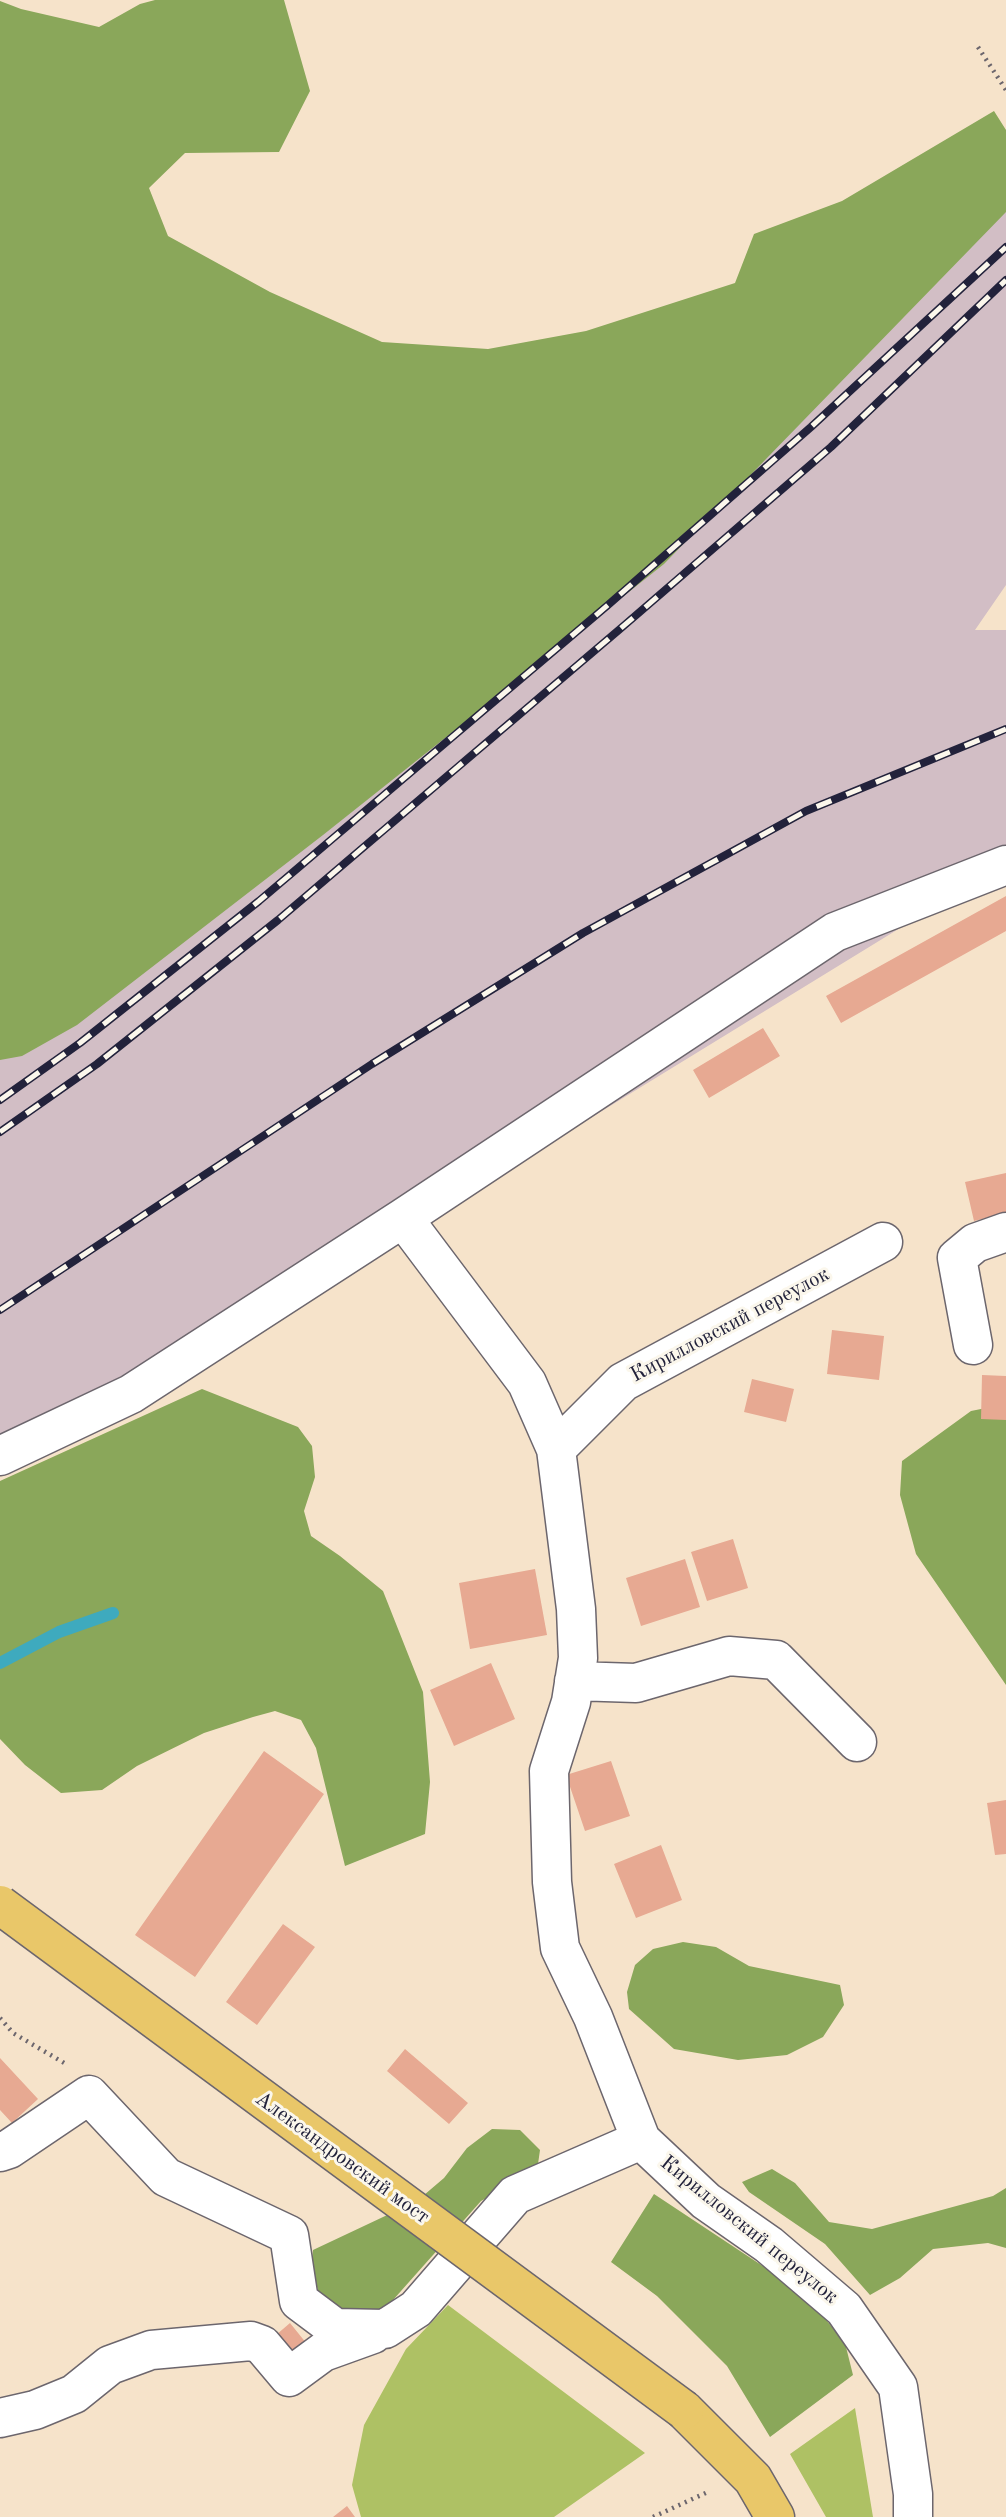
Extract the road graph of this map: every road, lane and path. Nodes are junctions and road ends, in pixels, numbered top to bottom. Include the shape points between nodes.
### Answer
1 (978, 47) dead end
2 (1006, 90) edge
3 (1006, 865) edge
4 (403, 1218) junction
5 (1006, 1232) edge
6 (883, 1242) dead end
7 (973, 1345) dead end
8 (556, 1450) junction
9 (0, 1456) edge
10 (574, 1681) junction
11 (857, 1742) dead end
12 (0, 1905) edge
13 (0, 2018) edge
14 (89, 2095) junction
15 (641, 2140) junction
16 (0, 2152) edge
17 (385, 2329) junction
18 (0, 2418) edge
19 (714, 2490) dead end
20 (653, 2517) edge
21 (775, 2517) edge
22 (913, 2517) edge

1 - 2 path
3 - 4 street via 835,932
4 - 8 street, Кирилловский переулок via 527,1383
4 - 9 street via 131,1394
5 - 7 street via 975,1243 957,1258
6 - 8 street, Кирилловский переулок via 623,1382
8 - 10 street, Кирилловский переулок via 576,1609
10 - 11 street via 636,1683 729,1656 776,1660
10 - 15 street, Кирилловский переулок via 550,1771 552,1882 560,1948 593,2017
12 - 21 main road, Александровский мост, bridge via 684,2410 753,2479
13 - 14 path via 13,2033 71,2066
14 - 16 street
14 - 17 street via 166,2177 289,2235 299,2301 335,2328
15 - 17 street via 515,2195 416,2309
15 - 22 street, Кирилловский переулок via 706,2201 769,2245 844,2309 898,2387 914,2494
17 - 18 street via 323,2352 289,2377 262,2344 251,2341 151,2350 110,2365 74,2394
19 - 20 path

